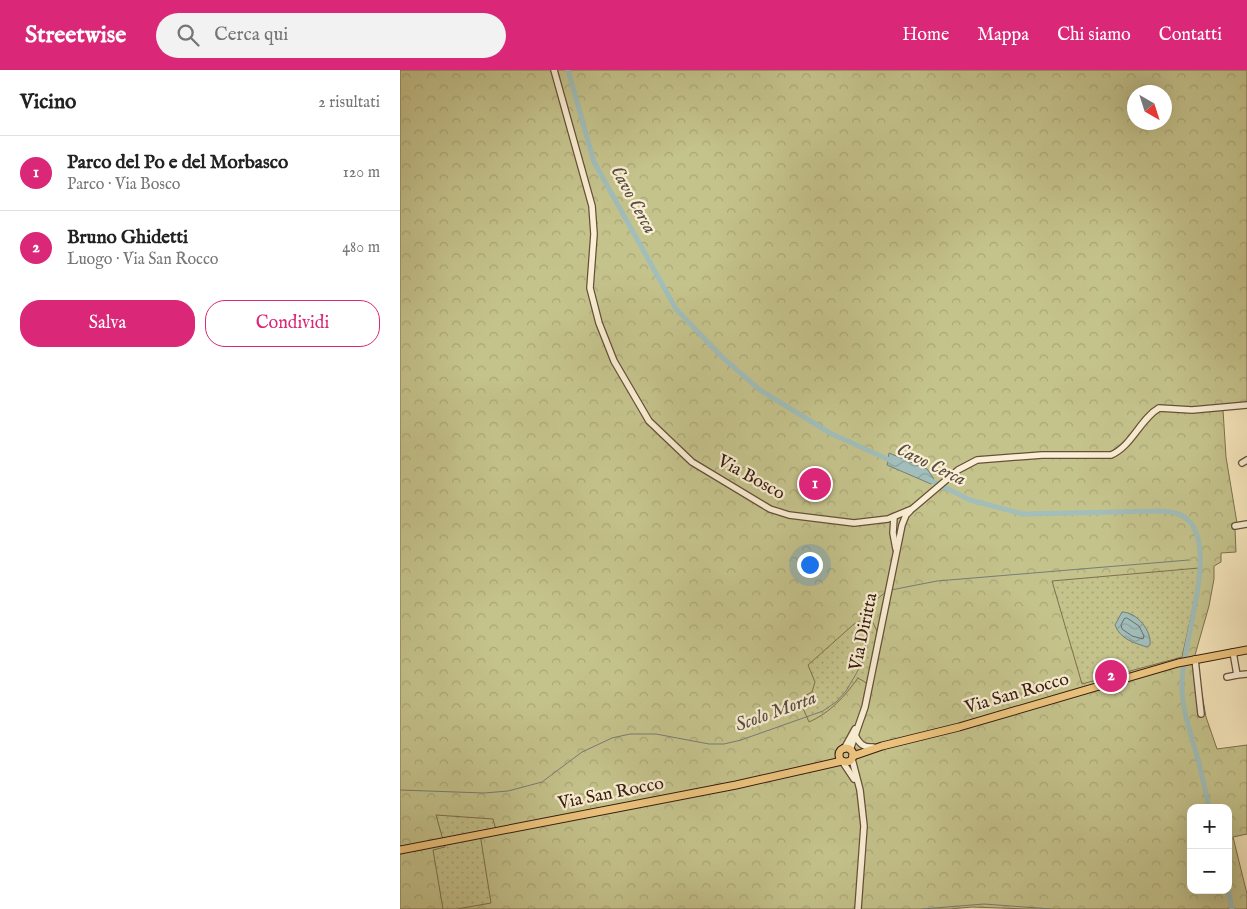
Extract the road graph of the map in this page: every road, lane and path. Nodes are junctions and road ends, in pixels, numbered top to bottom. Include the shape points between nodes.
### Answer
1 (554, 70) edge
2 (1247, 405) edge
3 (912, 509) junction
4 (894, 517) junction
5 (877, 521) junction
6 (1247, 524) edge
7 (902, 525) junction
8 (1235, 526) dead end
9 (893, 533) junction
10 (896, 554) junction
11 (1247, 650) edge
12 (1233, 652) junction
13 (1194, 660) junction
14 (1247, 674) edge
15 (1237, 675) junction
16 (1227, 677) dead end
17 (1201, 714) dead end
18 (862, 716) junction
19 (855, 736) junction
20 (882, 746) junction
21 (868, 748) junction
22 (850, 753) junction
23 (841, 758) junction
24 (857, 783) junction
25 (400, 850) edge
26 (858, 909) edge

1 - 5 street, Via Bosco via 592,206 594,234 590,288 599,323 614,361 649,421 692,462 770,509 811,519 854,523
2 - 3 street, Via Bosco via 1192,410 1159,408 1111,455 1042,455 986,459 968,464
3 - 4 street, Via Bosco
3 - 7 street, Via Diritta
4 - 5 street, Via Bosco
4 - 7 street
4 - 9 street, Via Diritta
5 - 9 street
6 - 8 street
7 - 10 street, Via Diritta
9 - 10 street, Via Diritta
10 - 18 street, Via Diritta
11 - 12 main road, Via San Rocco
12 - 13 main road, Via San Rocco
12 - 15 street
13 - 17 street
13 - 20 main road, Via San Rocco
14 - 15 street
15 - 16 street
18 - 19 street, Via Diritta
18 - 22 street, Via Diritta
19 - 21 street
19 - 22 street, Via Diritta
20 - 21 street, Via San Rocco
20 - 22 main road, Via San Rocco
21 - 22 main road, Via San Rocco
22 - 23 main road via 840,752
22 - 23 main road, Via San Rocco via 846,762
22 - 24 street
23 - 24 street
23 - 25 main road, Via San Rocco via 826,765 736,785
24 - 26 street via 864,826

